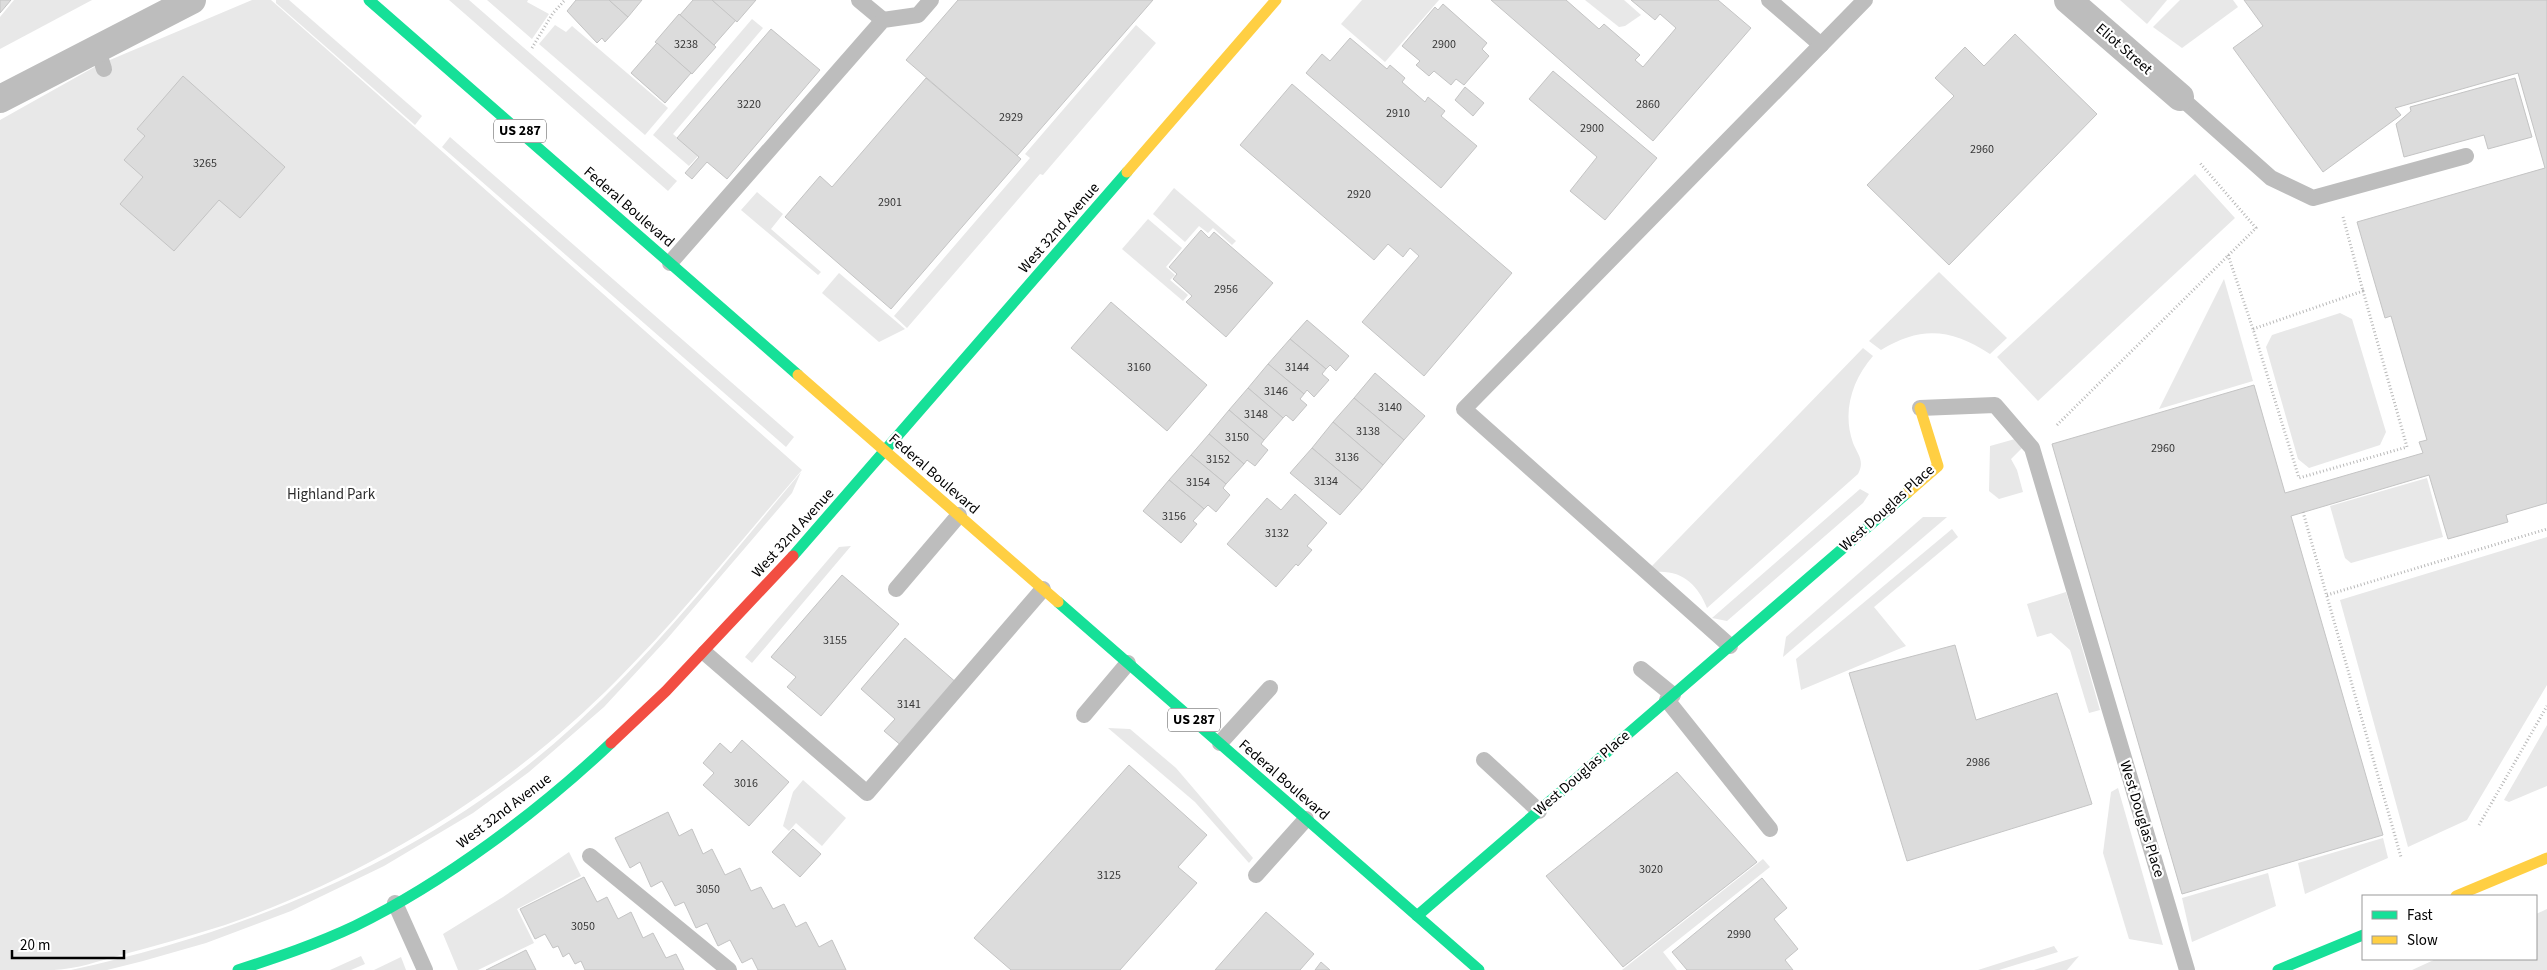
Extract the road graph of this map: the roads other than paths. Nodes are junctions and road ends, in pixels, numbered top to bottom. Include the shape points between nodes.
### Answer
1 (192, 0) edge
2 (369, 0) edge
3 (859, 0) edge
4 (930, 0) edge
5 (1276, 0) edge
6 (1769, 0) edge
7 (1865, 0) edge
8 (2068, 0) edge
9 (883, 20) junction
10 (1821, 45) junction
11 (2180, 98) joint
12 (0, 99) edge
13 (2466, 156) dead end
14 (670, 263) junction
15 (1920, 408) joint
16 (885, 451) junction
17 (959, 515) junction
18 (896, 589) dead end
19 (1043, 589) junction
20 (1730, 646) junction
21 (705, 653) junction
22 (1128, 664) junction
23 (1641, 669) dead end
24 (1270, 688) dead end
25 (1670, 697) junction
26 (1084, 715) dead end
27 (1220, 744) junction
28 (1484, 760) dead end
29 (1539, 811) junction
30 (1306, 819) junction
31 (1770, 829) dead end
32 (590, 856) dead end
33 (2547, 858) edge
34 (1256, 875) dead end
35 (2458, 895) edge
36 (395, 903) junction
37 (1417, 916) junction
38 (2362, 935) edge
39 (714, 964) edge
40 (238, 970) edge
41 (425, 970) edge
42 (729, 970) edge
43 (1479, 970) edge
44 (2187, 970) edge
45 (2278, 970) edge

1 - 12 street via 100,58
2 - 14 street, Federal Boulevard / US 287
3 - 9 lane
4 - 9 lane via 918,15
5 - 16 street, West 32nd Avenue
6 - 10 lane
7 - 10 lane
8 - 11 street, Eliot Street
9 - 14 lane
10 - 20 lane via 1464,409
11 - 13 lane via 2271,178 2313,198
14 - 16 street, Federal Boulevard / US 287
15 - 20 street, West Douglas Place via 1938,466
15 - 44 lane, West Douglas Place via 1995,405 2032,448
16 - 17 street, Federal Boulevard / US 287
16 - 21 street, West 32nd Avenue
17 - 18 lane
17 - 19 street, Federal Boulevard / US 287
19 - 21 lane via 867,793
19 - 22 street, Federal Boulevard / US 287
20 - 25 street, West Douglas Place
21 - 36 street, West 32nd Avenue via 614,742 503,834
22 - 26 lane
22 - 27 street, Federal Boulevard / US 287
23 - 25 lane
24 - 27 lane
25 - 29 street, West Douglas Place
25 - 31 lane
27 - 30 street, Federal Boulevard / US 287
28 - 29 lane
29 - 37 street, West Douglas Place
30 - 34 lane
30 - 37 street, Federal Boulevard / US 287
32 - 39 lane
33 - 35 street
36 - 40 street, West 32nd Avenue via 370,918 274,959
36 - 41 lane
37 - 43 street, Federal Boulevard / US 287
38 - 45 street
39 - 42 lane

